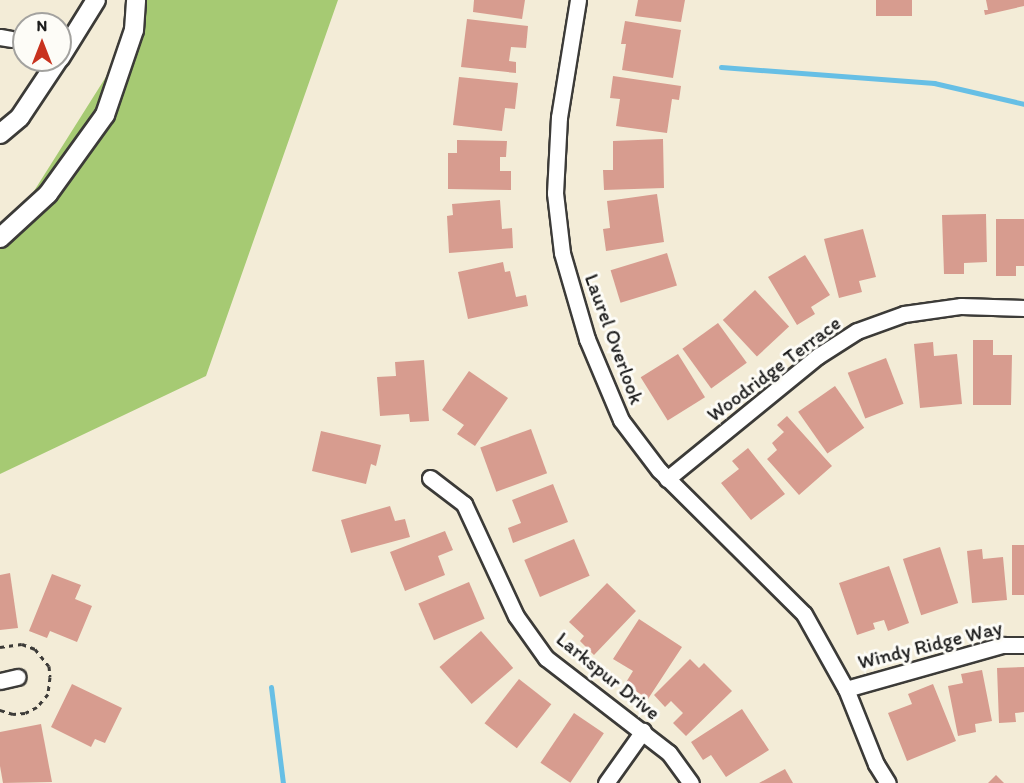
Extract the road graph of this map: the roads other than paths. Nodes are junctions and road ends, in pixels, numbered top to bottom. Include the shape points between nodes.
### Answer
1 (96, 0) edge
2 (135, 0) edge
3 (578, 0) edge
4 (72, 38) edge
5 (50, 72) edge
6 (0, 134) edge
7 (0, 238) edge
8 (1024, 308) edge
9 (430, 478) dead end
10 (667, 479) junction
11 (1024, 645) edge
12 (18, 677) dead end
13 (0, 681) edge
14 (846, 688) junction
15 (643, 731) junction
16 (606, 783) edge
17 (691, 783) edge
18 (888, 783) edge

1 - 4 street
2 - 7 street via 134,30 105,116 48,194
3 - 10 street, Laurel Overlook via 559,117 555,193 562,253 587,339 621,420
5 - 6 street via 20,117
8 - 10 street, Woodridge Terrace via 961,306 904,314 857,331 818,357
9 - 15 street, Larkspur Drive via 464,504 516,616 546,658
10 - 14 street, Laurel Overlook via 804,614
11 - 14 street, Windy Ridge Way via 1003,645
12 - 13 street
14 - 18 street, Laurel Overlook via 876,764
15 - 16 street
15 - 17 street, Larkspur Drive via 669,753

